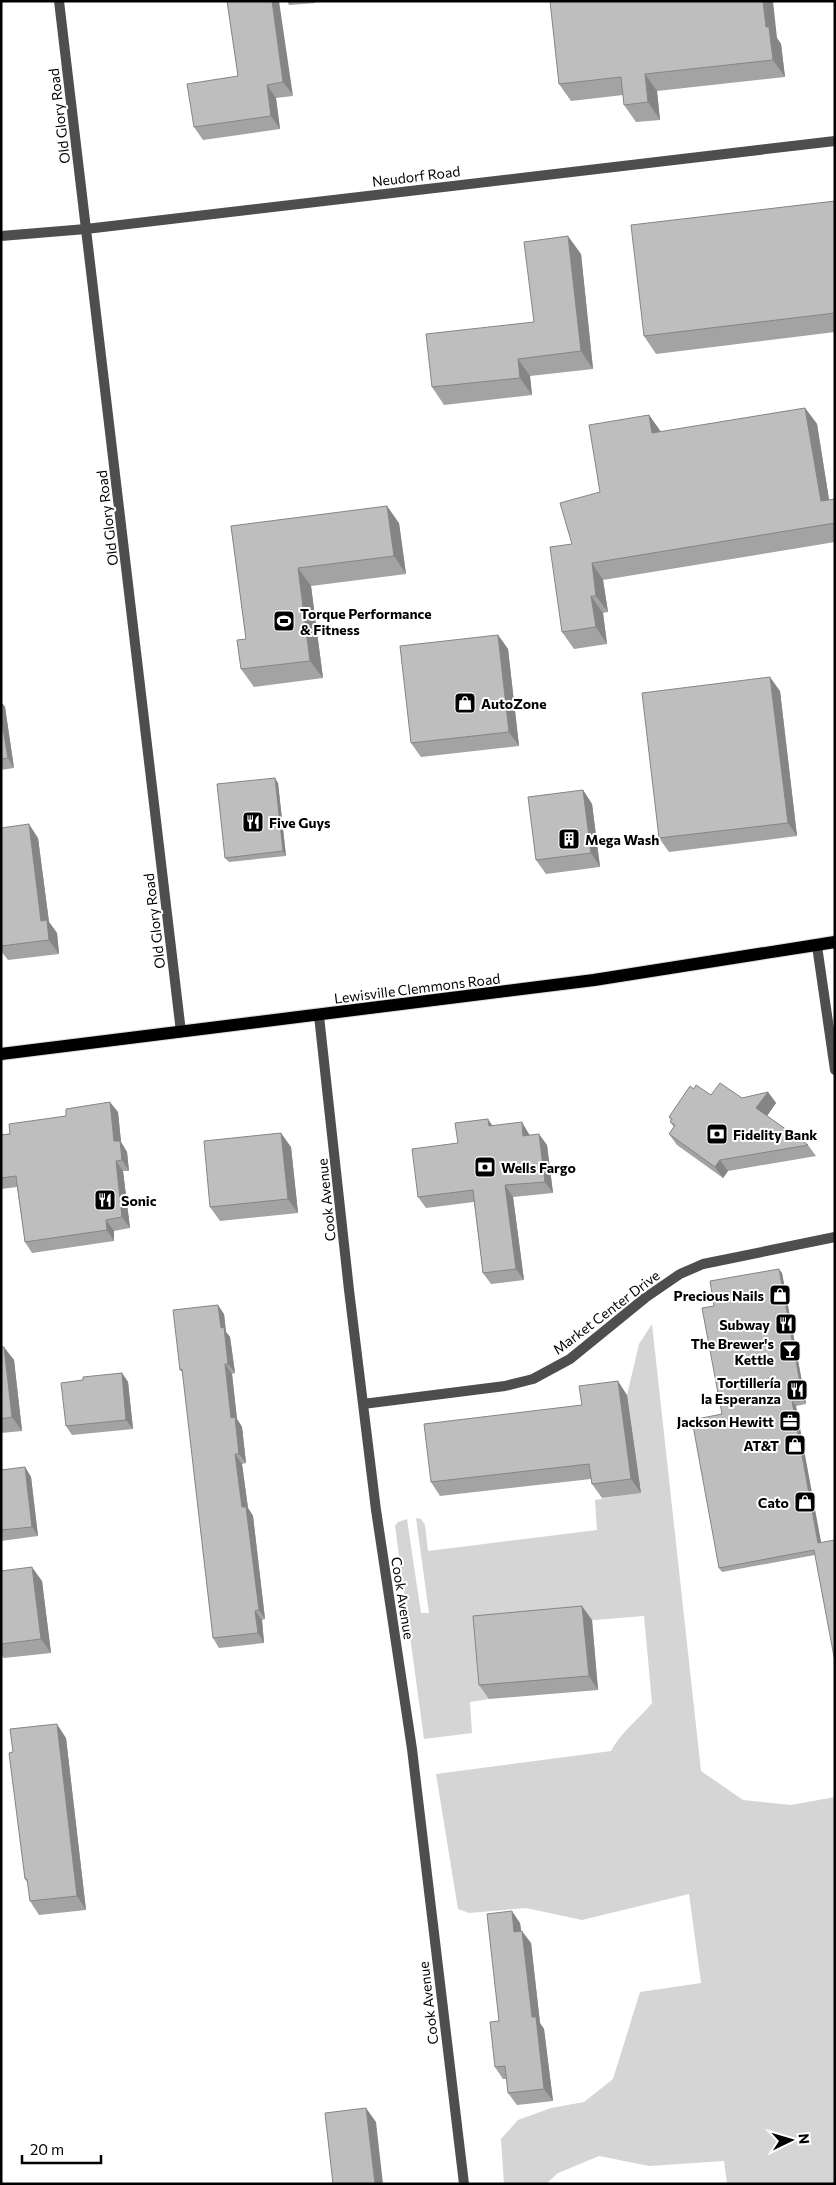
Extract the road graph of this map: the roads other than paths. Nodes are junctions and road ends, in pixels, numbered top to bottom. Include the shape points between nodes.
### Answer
1 (59, 1) edge
2 (835, 141) edge
3 (86, 229) junction
4 (1, 236) edge
5 (835, 942) edge
6 (817, 946) junction
7 (319, 1016) junction
8 (181, 1032) junction
9 (1, 1054) edge
10 (835, 1070) edge
11 (835, 1237) edge
12 (363, 1404) junction
13 (464, 2184) edge

1 - 3 street, Old Glory Road
2 - 3 street, Neudorf Road
3 - 4 street, Neudorf Road
3 - 8 street, Old Glory Road
5 - 6 main road, Lewisville Clemmons Road
6 - 7 main road, Lewisville Clemmons Road via 604,979
6 - 10 street
7 - 8 main road, Lewisville Clemmons Road
7 - 12 street, Cook Avenue
8 - 9 main road, Lewisville Clemmons Road
11 - 12 street, Market Center Drive via 703,1264 680,1274 570,1359 533,1379 505,1386
12 - 13 street, Cook Avenue via 412,1749

